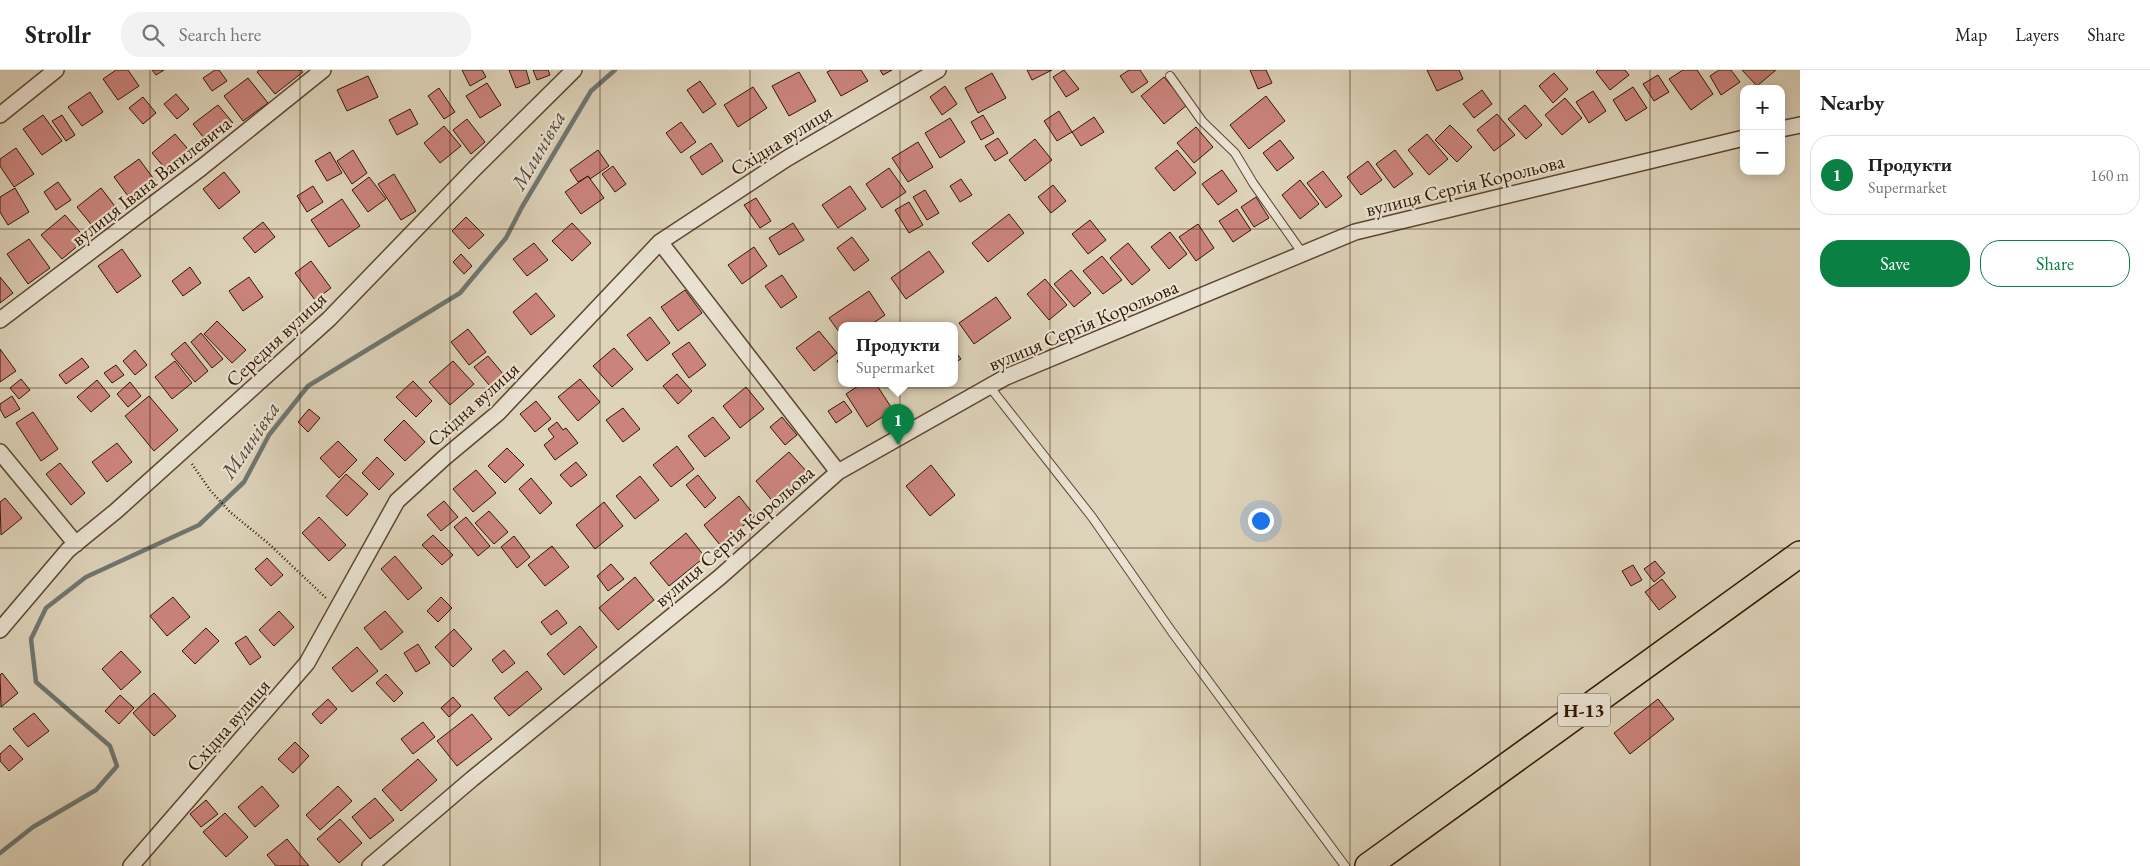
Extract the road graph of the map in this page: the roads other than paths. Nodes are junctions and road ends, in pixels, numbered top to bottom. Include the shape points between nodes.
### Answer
1 (56, 70) edge
2 (323, 70) edge
3 (574, 70) edge
4 (938, 70) edge
5 (1170, 76) dead end
6 (0, 115) edge
7 (1800, 125) edge
8 (1785, 129) edge
9 (1740, 139) edge
10 (660, 242) junction
11 (1303, 254) junction
12 (0, 320) edge
13 (989, 386) junction
14 (0, 452) edge
15 (838, 472) junction
16 (76, 544) junction
17 (1800, 554) edge
18 (0, 630) edge
19 (132, 866) edge
20 (370, 866) edge
21 (1345, 866) edge
22 (1368, 866) edge

1 - 6 street
2 - 12 street, вулиця Івана Вагилевича via 186,180
3 - 16 street, Середня вулиця via 474,168 329,319
4 - 10 street, Східна вулиця via 786,159
5 - 11 lane via 1202,121 1235,153
7 - 8 street
9 - 11 street, вулиця Сергія Корольова via 1355,232
10 - 15 street
10 - 19 street, Східна вулиця via 498,413 397,501 307,663
11 - 13 street, вулиця Сергія Корольова
13 - 15 street, вулиця Сергія Корольова
13 - 21 lane via 1092,517 1172,632
14 - 16 street
15 - 20 street, вулиця Сергія Корольова via 720,576
16 - 18 street, Середня вулиця
17 - 22 main road, Н-13

